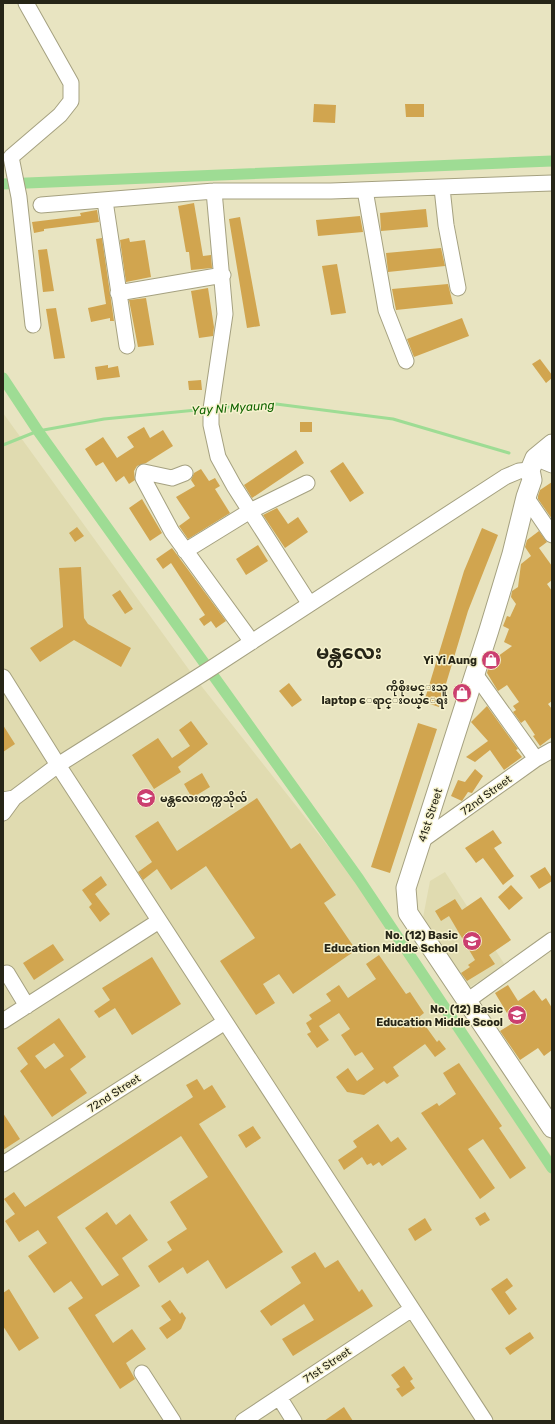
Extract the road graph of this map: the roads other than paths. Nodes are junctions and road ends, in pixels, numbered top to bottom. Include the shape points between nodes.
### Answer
1 (26, 3) edge
2 (552, 183) edge
3 (442, 188) junction
4 (365, 190) junction
5 (214, 191) junction
6 (105, 201) junction
7 (41, 205) dead end
8 (223, 275) junction
9 (458, 288) dead end
10 (118, 293) junction
11 (32, 325) dead end
12 (127, 346) dead end
13 (406, 361) dead end
14 (552, 444) edge
15 (539, 470) edge
16 (185, 473) dead end
17 (307, 483) dead end
18 (250, 511) junction
19 (552, 534) edge
20 (185, 551) junction
21 (309, 603) junction
22 (252, 642) junction
23 (475, 674) junction
24 (3, 677) edge
25 (552, 750) edge
26 (536, 759) junction
27 (58, 765) junction
28 (8, 799) edge
29 (3, 813) edge
30 (421, 841) junction
31 (159, 920) junction
32 (552, 940) edge
33 (4, 972) edge
34 (467, 1001) junction
35 (27, 1006) junction
36 (3, 1022) edge
37 (226, 1022) junction
38 (552, 1128) edge
39 (3, 1164) edge
40 (412, 1309) junction
41 (142, 1373) dead end
42 (279, 1397) junction
43 (173, 1421) edge
44 (243, 1421) edge
45 (294, 1421) edge
46 (485, 1421) edge

1 - 11 street via 71,83 71,101 60,115 11,157 19,197
2 - 3 street
3 - 4 street
3 - 9 street
4 - 5 street
4 - 13 street via 386,310
5 - 6 street
5 - 8 street
6 - 7 street
6 - 10 street
8 - 10 street
8 - 18 street via 225,314 211,409 211,425 218,457
10 - 12 street
14 - 15 main road
15 - 19 street
15 - 21 street via 519,471 505,478
15 - 23 main road, 41st Street
16 - 20 street via 172,478 144,472 144,478 172,532
17 - 18 street
18 - 20 street
18 - 21 street
20 - 22 street
21 - 22 street
22 - 27 street
23 - 26 street
23 - 30 main road, 41st Street
24 - 27 street
25 - 26 street, 72nd Street
26 - 30 street, 72nd Street
27 - 28 street
27 - 31 street
28 - 29 street
30 - 34 main road, 41st Street via 406,888 408,913
31 - 35 street
31 - 37 street
32 - 34 street
33 - 35 street
34 - 38 main road, 41st Street
35 - 36 street
37 - 39 street, 72nd Street
37 - 40 street
40 - 42 street, 71st Street
40 - 46 street
41 - 43 street
42 - 44 street, 71st Street
42 - 45 street

